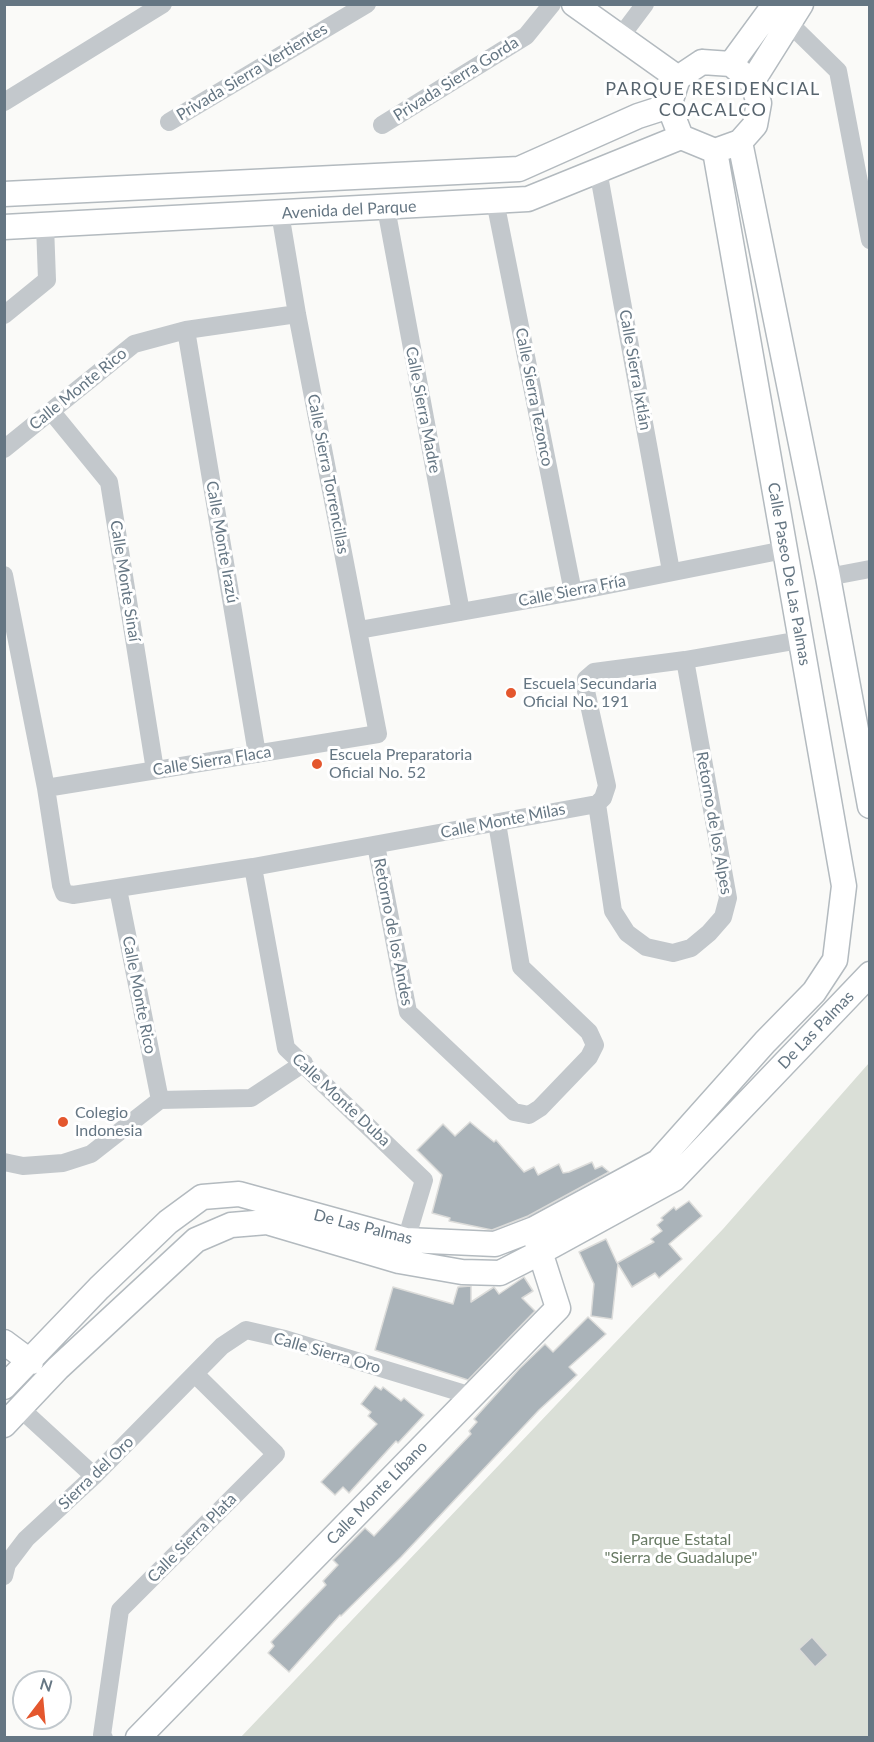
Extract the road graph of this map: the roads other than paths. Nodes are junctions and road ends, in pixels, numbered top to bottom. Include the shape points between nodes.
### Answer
1 (163, 4) edge
2 (367, 4) edge
3 (552, 4) edge
4 (574, 4) edge
5 (645, 4) edge
6 (788, 10) edge
7 (621, 36) junction
8 (731, 64) junction
9 (678, 78) junction
10 (752, 82) junction
11 (4, 102) edge
12 (669, 106) junction
13 (168, 122) dead end
14 (382, 125) dead end
15 (681, 136) junction
16 (740, 142) junction
17 (714, 151) junction
18 (598, 170) junction
19 (4, 194) edge
20 (495, 201) junction
21 (386, 208) junction
22 (280, 213) junction
23 (45, 225) junction
24 (4, 227) edge
25 (870, 240) edge
26 (297, 314) junction
27 (4, 315) edge
28 (186, 330) junction
29 (51, 411) junction
30 (4, 449) edge
31 (784, 550) junction
32 (870, 569) edge
33 (671, 571) junction
34 (4, 575) edge
35 (828, 577) junction
36 (573, 592) junction
37 (461, 612) junction
38 (359, 630) junction
39 (800, 640) junction
40 (685, 660) junction
41 (378, 734) joint
42 (257, 754) junction
43 (154, 770) junction
44 (46, 788) junction
45 (597, 804) junction
46 (870, 806) edge
47 (497, 823) junction
48 (376, 845) junction
49 (253, 867) junction
50 (118, 889) junction
51 (870, 974) edge
52 (814, 992) joint
53 (304, 1063) junction
54 (160, 1100) junction
55 (4, 1162) edge
56 (666, 1170) junction
57 (534, 1229) junction
58 (403, 1251) junction
59 (539, 1253) junction
60 (99, 1288) junction
61 (121, 1310) junction
62 (4, 1342) edge
63 (30, 1362) junction
64 (196, 1375) junction
65 (4, 1387) edge
66 (472, 1396) junction
67 (13, 1417) edge
68 (94, 1476) junction
69 (4, 1576) edge
70 (104, 1737) edge
71 (138, 1737) edge

1 - 11 street
2 - 13 street, Privada Sierra Vertientes
3 - 14 street, Privada Sierra Gorda via 526,36
4 - 7 street
5 - 7 street
6 - 8 street
6 - 10 street
6 - 25 street via 838,71
7 - 9 street
8 - 9 street via 702,62
8 - 10 street
9 - 12 street
10 - 16 street via 759,103 755,125
12 - 15 street
12 - 19 street, Avenida del Parque via 519,169
15 - 17 street
15 - 18 street, Avenida del Parque
16 - 17 street
16 - 35 street
17 - 31 street, Calle Paseo De Las Palmas
18 - 20 street, Avenida del Parque via 528,199
18 - 33 street, Calle Sierra Ixtlán
20 - 21 street, Avenida del Parque
20 - 36 street, Calle Sierra Tezonco
21 - 22 street, Avenida del Parque
21 - 37 street, Calle Sierra Madre
22 - 23 street, Avenida del Parque
22 - 26 street, Calle Sierra Torrencillas
23 - 24 street, Avenida del Parque
23 - 27 street via 47,279
26 - 28 street, Calle Monte Rico
26 - 38 street, Calle Sierra Torrencillas
28 - 29 street, Calle Monte Rico via 134,344
28 - 42 street, Calle Monte Irazú
29 - 30 street, Calle Monte Rico
29 - 43 street, Calle Monte Sinaí via 109,482
31 - 33 street, Calle Sierra Fría
31 - 39 street, Calle Paseo De Las Palmas
32 - 35 street
33 - 36 street, Calle Sierra Fría
34 - 44 street
35 - 46 street
36 - 37 street, Calle Sierra Fría
37 - 38 street, Calle Sierra Fría
38 - 41 street, Calle Sierra Torrencillas
39 - 40 street
39 - 52 street, Calle Paseo De Las Palmas via 844,886 836,960
40 - 45 street via 594,672 586,679 607,786
40 - 45 street, Retorno de los Alpes via 728,898 723,917 691,948 673,953 646,947 627,933 613,910
41 - 42 street, Calle Sierra Flaca
42 - 43 street, Calle Sierra Flaca
43 - 44 street, Calle Sierra Flaca
44 - 50 street, Calle Monte Milas via 64,893 73,896
45 - 47 street, Calle Monte Milas
47 - 48 street, Calle Monte Milas
47 - 48 street, Retorno de los Andes via 521,967 589,1032 595,1045 589,1057 529,1115 514,1112 408,1012
48 - 49 street, Calle Monte Milas
49 - 50 street, Calle Monte Milas
49 - 53 street, Calle Monte Duba via 286,1048
50 - 54 street, Calle Monte Rico
51 - 56 street, De Las Palmas
52 - 56 street, De Las Palmas via 765,1042
53 - 54 street via 251,1098
53 - 58 street, Calle Monte Duba via 424,1179
54 - 55 street via 91,1154 63,1163 23,1167
56 - 57 street, De Las Palmas
56 - 59 street, De Las Palmas
57 - 58 street, De Las Palmas via 495,1244
57 - 59 street, Calle Monte Líbano
58 - 59 street, De Las Palmas via 462,1272 500,1273
58 - 60 street, De Las Palmas via 239,1194 202,1197 168,1221
58 - 61 street, De Las Palmas via 267,1222 231,1225 196,1240
59 - 66 street, Calle Monte Líbano via 558,1308
60 - 61 street
60 - 63 street, De Las Palmas
61 - 67 street, De Las Palmas via 58,1368
62 - 63 street
63 - 65 street, De Las Palmas
64 - 66 street, Calle Sierra Oro via 222,1346 246,1330
64 - 68 street, Sierra del Oro
64 - 70 street, Calle Sierra Plata via 276,1454 120,1610
66 - 71 street, Calle Monte Líbano
67 - 68 street
68 - 69 street, Sierra del Oro via 26,1539 7,1564

